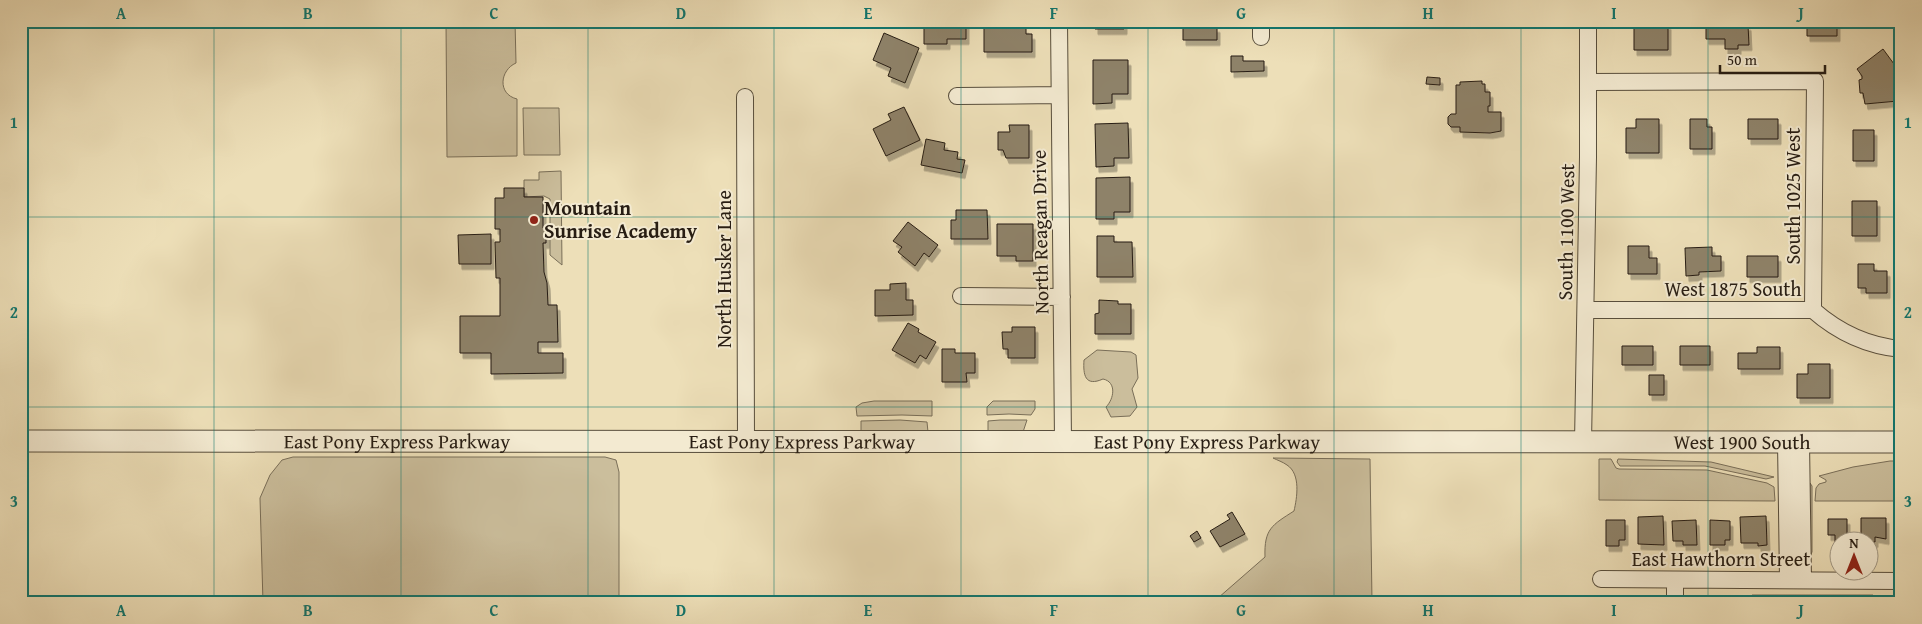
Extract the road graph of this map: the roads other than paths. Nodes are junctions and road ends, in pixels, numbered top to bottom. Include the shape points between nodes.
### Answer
1 (1059, 21) edge
2 (1588, 21) edge
3 (1588, 82) junction
4 (1059, 95) junction
5 (957, 96) dead end
6 (744, 97) dead end
7 (961, 296) dead end
8 (1062, 297) junction
9 (1586, 310) junction
10 (1813, 310) junction
11 (1901, 349) edge
12 (21, 441) edge
13 (746, 441) junction
14 (1063, 441) junction
15 (1794, 442) junction
16 (1901, 442) edge
17 (1583, 443) junction
18 (1601, 579) dead end
19 (1675, 580) junction
20 (1796, 580) junction
21 (1901, 581) edge
22 (1674, 603) edge

1 - 4 street, North Reagan Drive
2 - 3 street, South 1100 West
3 - 9 street, South 1100 West
3 - 10 street, South 1025 West via 1815,81
4 - 5 street
4 - 8 street, North Reagan Drive
6 - 13 street, North Husker Lane
7 - 8 street
8 - 14 street, North Reagan Drive
9 - 10 street, West 1875 South
9 - 17 street, South 1100 West
10 - 11 street, West 1875 South via 1849,335
12 - 13 street, East Pony Express Parkway
13 - 14 street, East Pony Express Parkway
14 - 17 street, East Pony Express Parkway
15 - 16 street, West 1900 South
15 - 17 street, West 1900 South
15 - 20 street
18 - 19 street, East Hawthorn Street
19 - 20 street, East Hawthorn Street
19 - 22 street
20 - 21 street, East Hawthorn Street

